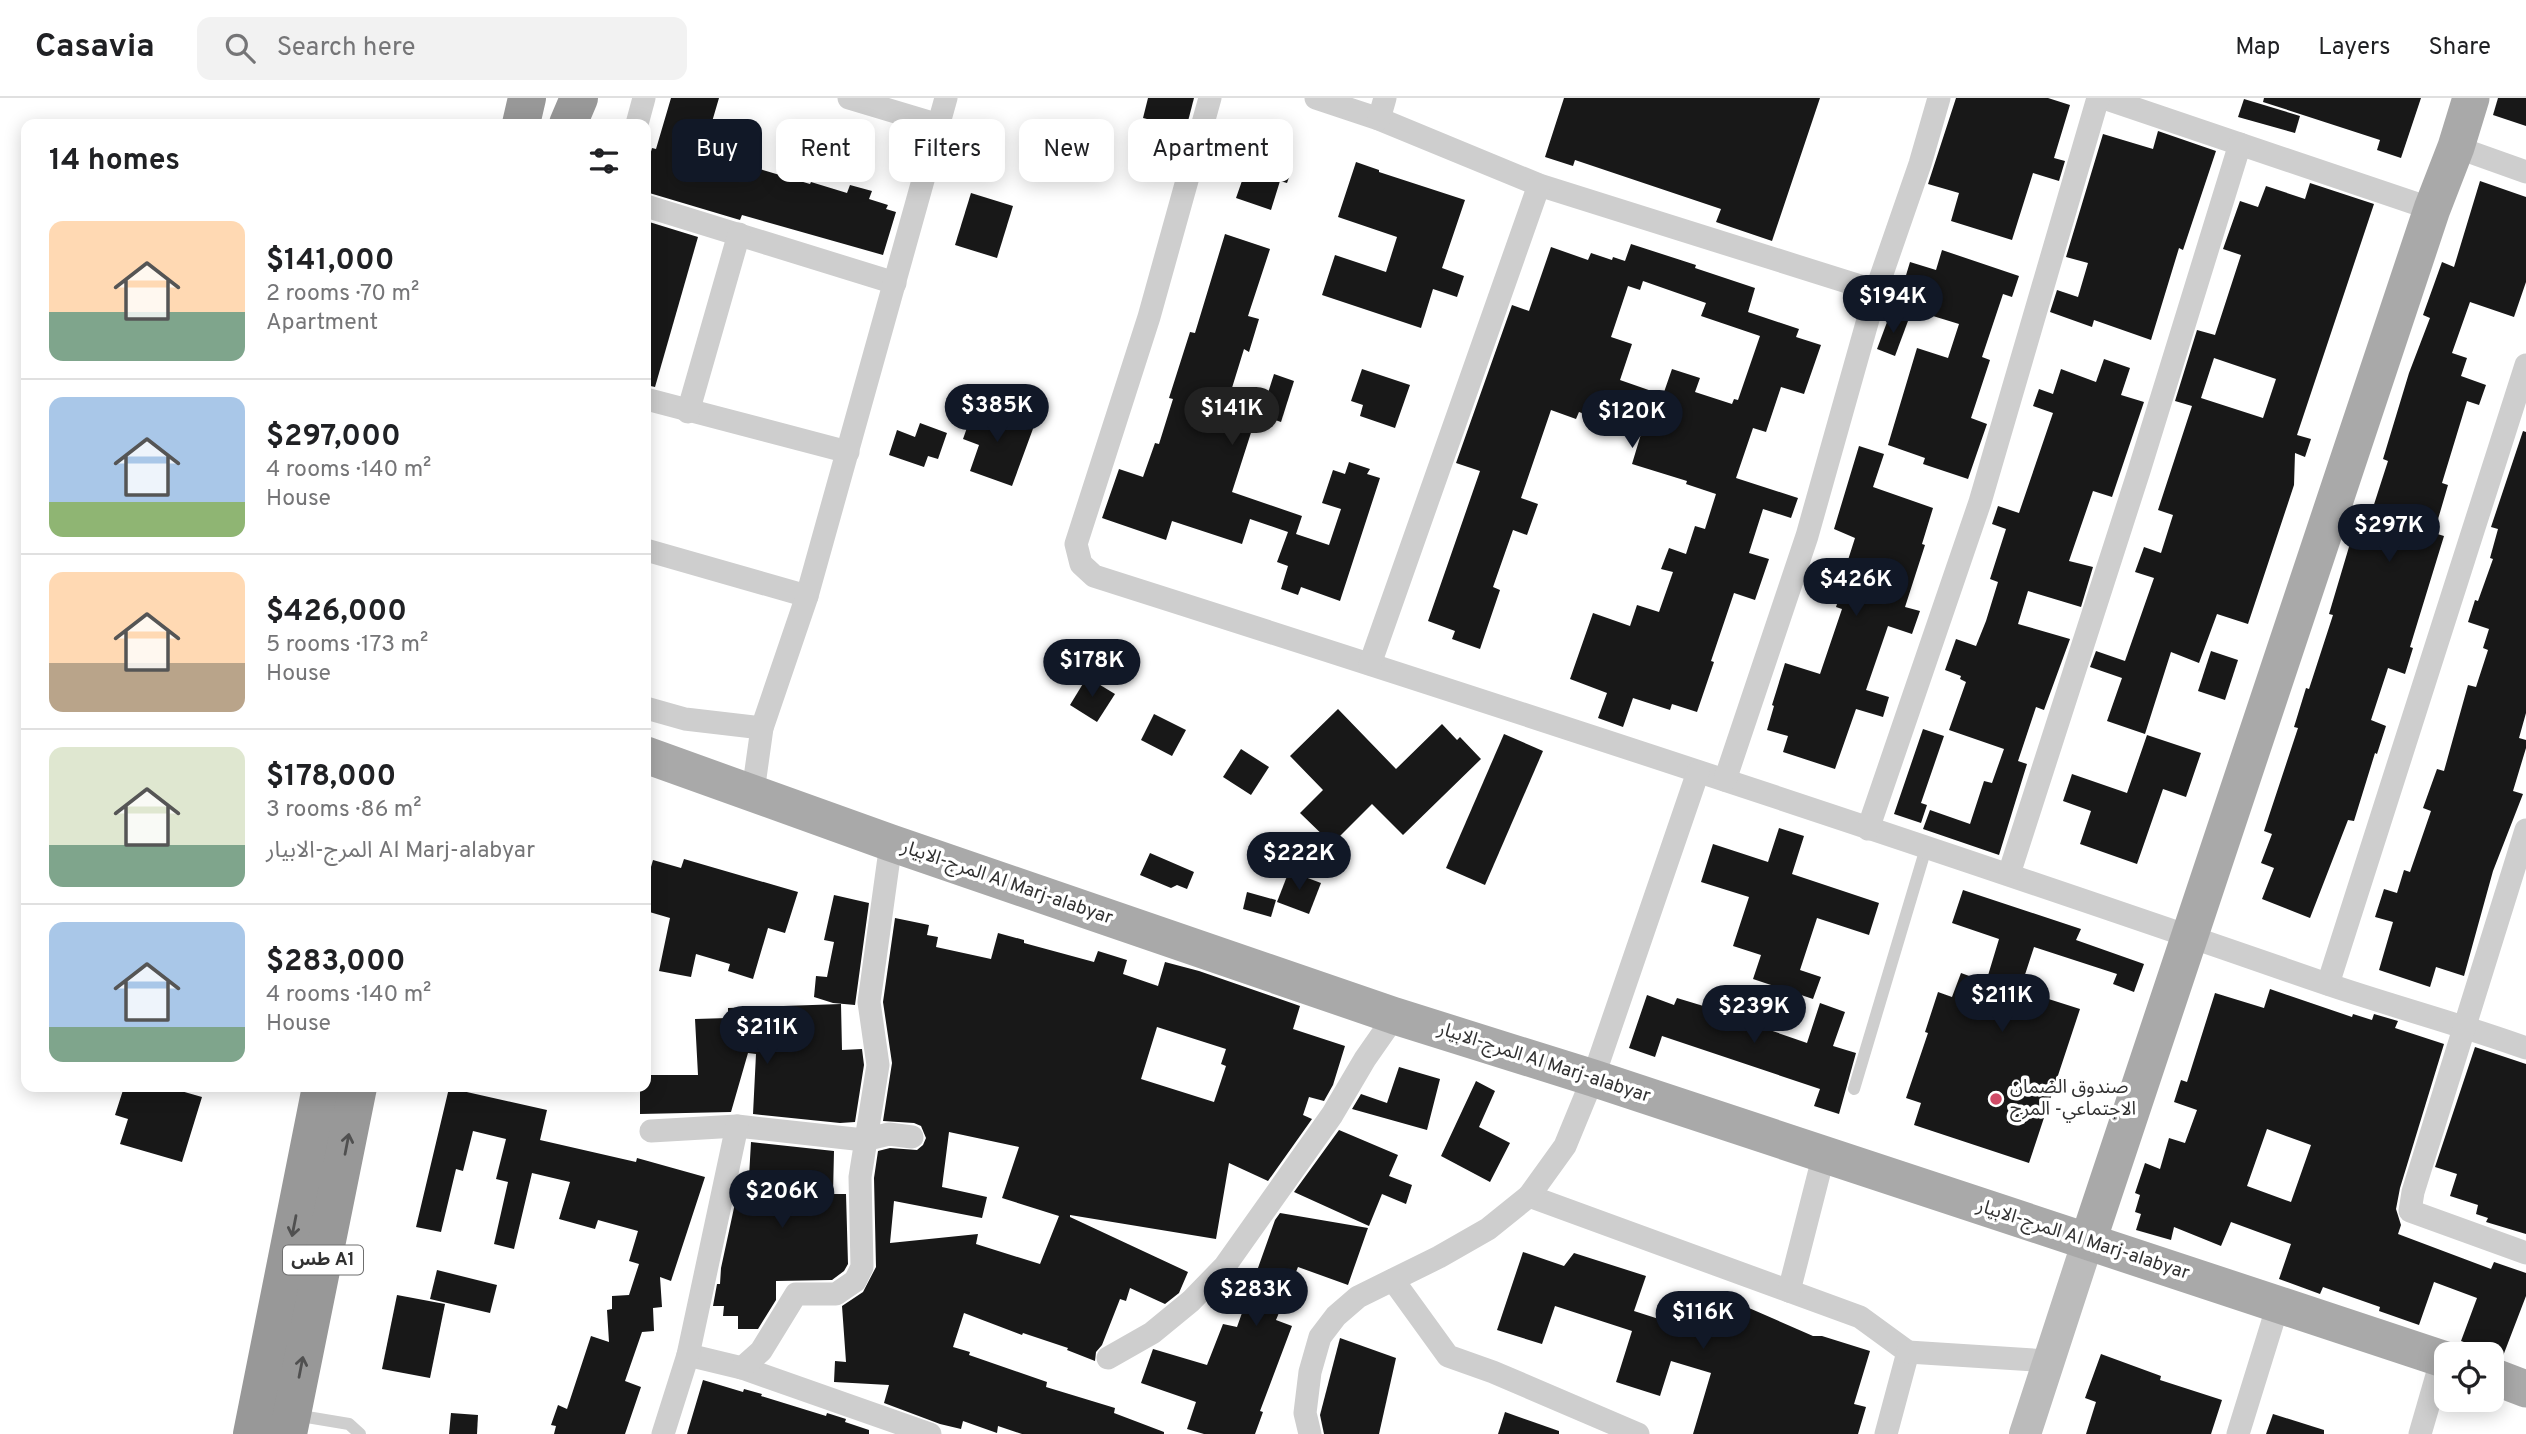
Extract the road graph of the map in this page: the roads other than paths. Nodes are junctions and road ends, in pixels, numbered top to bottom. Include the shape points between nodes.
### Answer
1 (527, 98) edge
2 (571, 98) edge
3 (579, 98) edge
4 (644, 98) edge
5 (849, 98) edge
6 (946, 98) edge
7 (1210, 98) edge
8 (1316, 98) edge
9 (1939, 98) edge
10 (2471, 98) edge
11 (2108, 99) edge
12 (1382, 109) edge
13 (523, 119) edge
14 (568, 119) edge
15 (569, 119) edge
16 (638, 119) edge
17 (919, 119) edge
18 (941, 119) edge
19 (2240, 144) junction
20 (2456, 148) junction
21 (2526, 172) edge
22 (923, 182) edge
23 (1539, 185) junction
24 (651, 208) edge
25 (2432, 209) junction
26 (739, 234) junction
27 (895, 283) junction
28 (1876, 291) junction
29 (2526, 365) edge
30 (651, 401) edge
31 (688, 412) junction
32 (848, 452) junction
33 (651, 551) edge
34 (807, 596) junction
35 (1370, 664) junction
36 (651, 709) edge
37 (762, 728) junction
38 (651, 757) edge
39 (1698, 772) junction
40 (1725, 780) junction
41 (753, 792) junction
42 (1867, 829) junction
43 (2526, 830) edge
44 (891, 843) junction
45 (1926, 848) junction
46 (2009, 874) junction
47 (2191, 936) junction
48 (2328, 984) junction
49 (1395, 1016) junction
50 (2465, 1028) junction
51 (2526, 1048) edge
52 (1593, 1078) junction
53 (1854, 1089) dead end
54 (320, 1092) edge
55 (358, 1092) edge
56 (737, 1126) junction
57 (651, 1131) dead end
58 (912, 1137) dead end
59 (864, 1140) junction
60 (1824, 1154) junction
61 (1529, 1196) junction
62 (2088, 1241) junction
63 (2526, 1253) edge
64 (1394, 1280) junction
65 (1789, 1291) junction
66 (2278, 1305) junction
67 (1908, 1352) junction
68 (688, 1355) junction
69 (2434, 1356) edge
70 (1108, 1358) dead end
71 (2049, 1361) junction
72 (742, 1368) junction
73 (2504, 1381) edge
74 (2526, 1389) edge
75 (2434, 1390) edge
76 (272, 1423) edge
77 (360, 1434) edge
78 (663, 1434) edge
79 (930, 1434) edge
80 (1310, 1434) edge
81 (1638, 1434) edge
82 (1886, 1434) edge
83 (2025, 1434) edge
84 (2238, 1434) edge
85 (2420, 1434) edge

1 - 13 highway
2 - 14 highway
3 - 15 highway
4 - 16 street
5 - 17 street
6 - 18 street
7 - 35 street via 1149,317 1076,544 1081,564 1094,576
8 - 12 street
9 - 28 street
10 - 20 main road
11 - 19 street
11 - 42 street via 1980,502
12 - 23 street
19 - 25 street
19 - 46 street
20 - 21 street
20 - 25 main road
22 - 27 street
23 - 28 street
23 - 35 street
24 - 26 street
25 - 47 main road
26 - 27 street
26 - 31 street
27 - 32 street
28 - 40 street via 1807,536
29 - 48 street
30 - 31 street
31 - 32 street
32 - 34 street
33 - 34 street
34 - 37 street
35 - 39 street
36 - 37 street via 685,719
37 - 41 street
38 - 41 main road, المرج-الابيار Al Marj-alabyar
39 - 40 street
39 - 52 street
40 - 42 street
41 - 44 main road, المرج-الابيار Al Marj-alabyar
42 - 45 street
43 - 50 street
44 - 49 main road, المرج-الابيار Al Marj-alabyar
44 - 59 street via 869,1002 878,1065
45 - 46 street
45 - 53 lane
46 - 47 street
47 - 48 street
47 - 62 main road
48 - 50 street
49 - 52 main road, المرج-الابيار Al Marj-alabyar
49 - 70 street via 1332,1115 1225,1266 1152,1333
50 - 51 street
50 - 63 street via 2410,1211
52 - 60 main road, المرج-الابيار Al Marj-alabyar
52 - 61 street via 1565,1146
54 -> 76 highway, طس A1
76 -> 55 highway, طس A1
56 - 57 street
56 - 59 street
56 - 68 street
58 - 59 street via 889,1134
59 - 72 street via 862,1267 855,1281 836,1294 796,1294 761,1351
60 - 62 main road, المرج-الابيار Al Marj-alabyar
60 - 65 street
61 - 64 street via 1488,1229
61 - 65 street
62 - 66 main road, المرج-الابيار Al Marj-alabyar
62 - 71 main road
64 - 80 street via 1358,1297 1320,1337 1305,1413
64 - 81 street via 1448,1356
65 - 67 street via 1860,1317
66 - 69 main road, المرج-الابيار Al Marj-alabyar
66 - 84 street
67 - 71 street
67 - 82 street
68 - 72 street
68 - 78 street
71 - 83 main road
72 - 79 street
73 - 74 main road
75 - 85 street
76 - 77 lane via 349,1424

